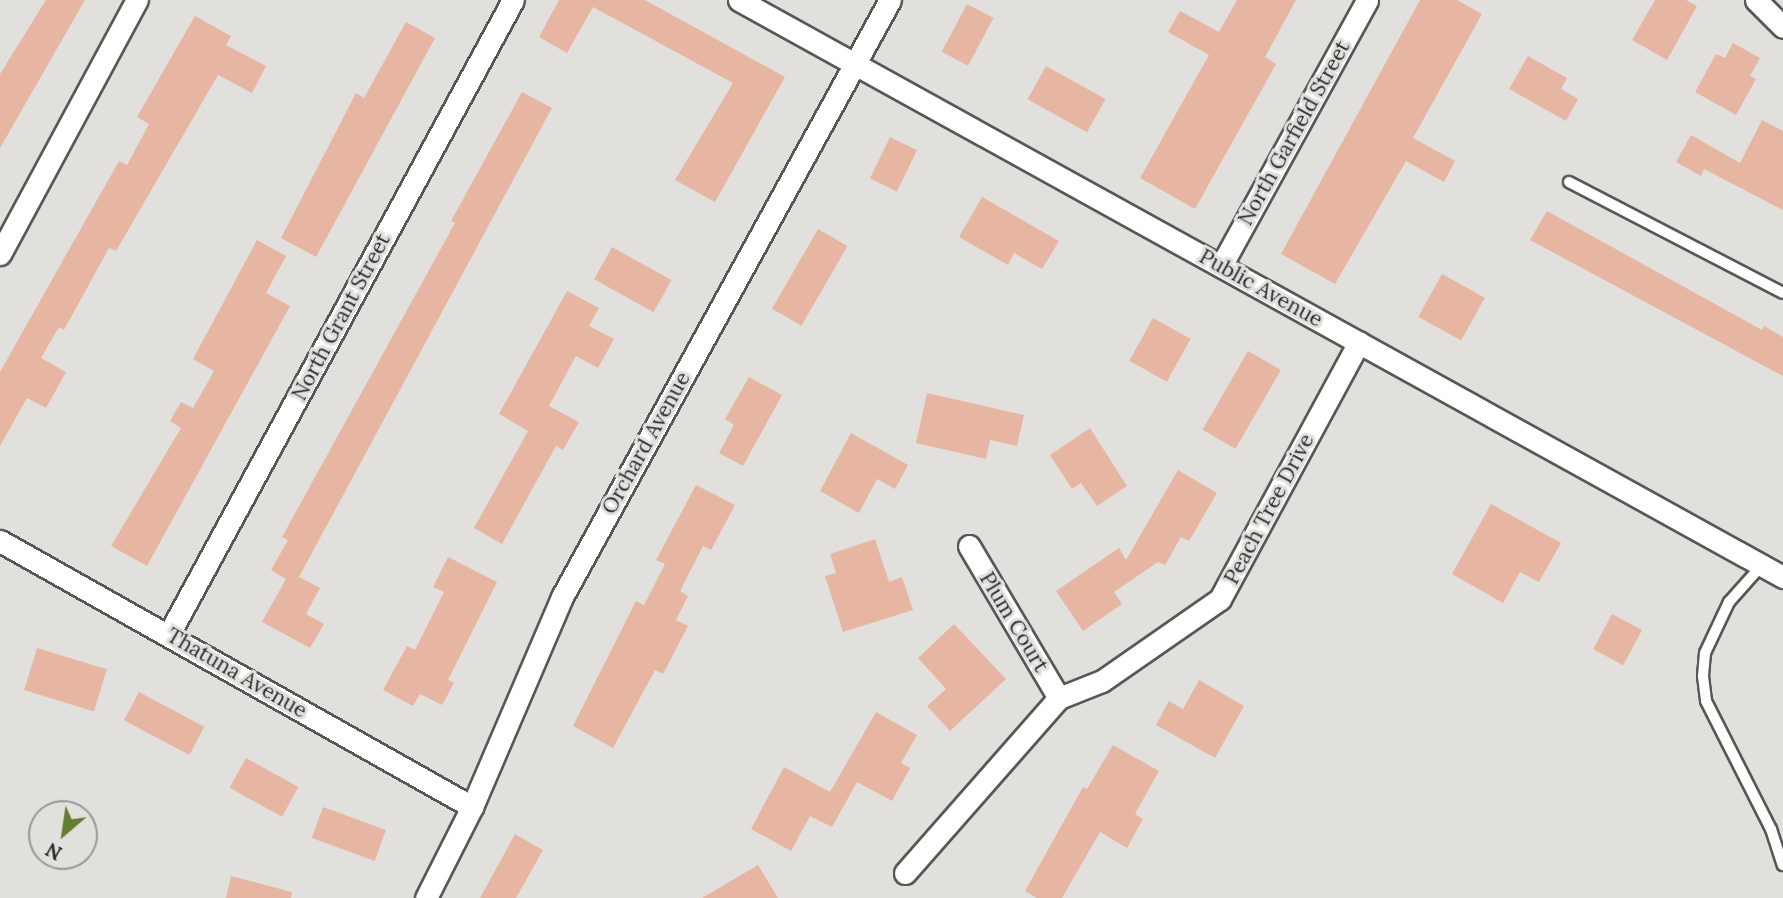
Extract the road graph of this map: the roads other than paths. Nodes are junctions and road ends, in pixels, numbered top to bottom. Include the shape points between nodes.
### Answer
1 (137, 0) edge
2 (513, 0) edge
3 (739, 0) edge
4 (890, 0) edge
5 (1367, 0) edge
6 (1756, 0) edge
7 (1783, 27) edge
8 (855, 64) junction
9 (1569, 182) dead end
10 (0, 254) edge
11 (1221, 267) junction
12 (1783, 293) edge
13 (1359, 342) junction
14 (0, 541) edge
15 (969, 546) dead end
16 (1762, 565) junction
17 (1783, 577) edge
18 (169, 634) junction
19 (1059, 698) junction
20 (472, 807) junction
21 (1783, 865) edge
22 (905, 873) dead end
23 (426, 898) edge

1 - 10 street
2 - 18 street, North Grant Street
3 - 8 street, Public Avenue
4 - 8 street, Orchard Avenue
5 - 11 street, North Garfield Street
6 - 7 street
8 - 11 street, Public Avenue
8 - 20 street, Orchard Avenue via 562,597
9 - 12 lane
11 - 13 street, Public Avenue
13 - 16 street, Public Avenue
13 - 19 street, Peach Tree Drive via 1220,599 1102,681
14 - 18 street, Thatuna Avenue
15 - 19 street, Plum Court
16 - 17 street, Public Avenue
16 - 21 lane via 1729,601 1706,653 1703,676 1706,701 1771,829
18 - 20 street, Thatuna Avenue
19 - 22 street, Peach Tree Drive
20 - 23 street, Orchard Avenue

